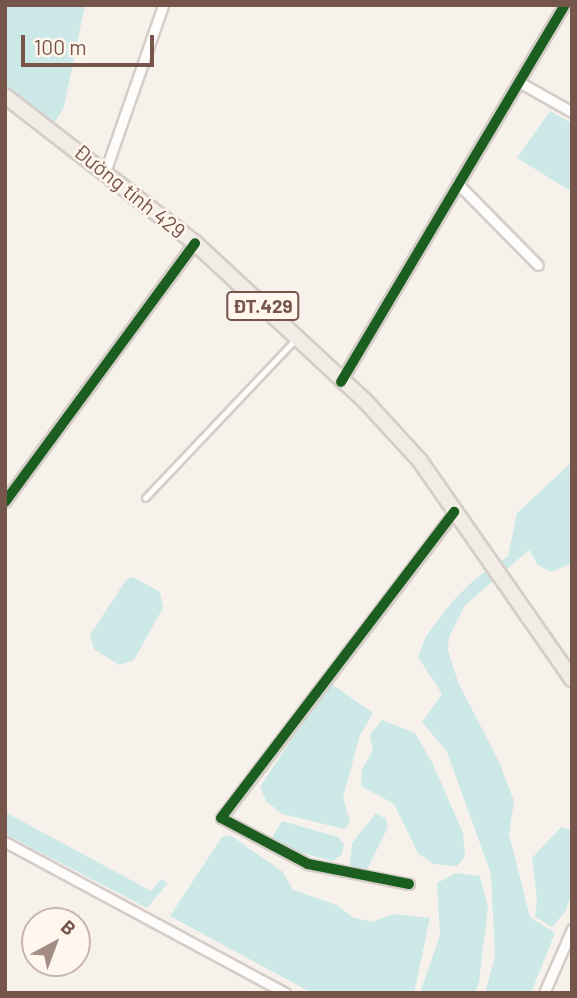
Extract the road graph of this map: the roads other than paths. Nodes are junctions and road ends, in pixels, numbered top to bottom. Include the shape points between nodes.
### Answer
1 (163, 5) edge
2 (565, 5) edge
3 (519, 82) junction
4 (5, 96) edge
5 (572, 113) edge
6 (106, 169) junction
7 (457, 183) junction
8 (195, 243) junction
9 (538, 265) dead end
10 (297, 338) junction
11 (341, 382) junction
12 (145, 498) dead end
13 (5, 502) edge
14 (454, 512) junction
15 (572, 679) edge
16 (5, 842) edge
17 (409, 884) dead end
18 (572, 929) edge
19 (285, 993) edge
20 (544, 993) edge

1 - 6 street
2 - 3 street
3 - 5 street
3 - 7 street
4 - 6 main road, Đường tỉnh 429 / ĐT.429
6 - 8 main road, Đường tỉnh 429 / ĐT.429
7 - 9 street
7 - 11 street
8 - 10 main road, Đường tỉnh 429 / ĐT.429
8 - 13 street
10 - 11 main road, Đường tỉnh 429 / ĐT.429
10 - 12 lane
11 - 14 main road, Đường tỉnh 429 / ĐT.429 via 414,454
14 - 15 main road, Đường tỉnh 429 / ĐT.429
14 - 17 street via 221,818 308,864
16 - 19 street
18 - 20 street

